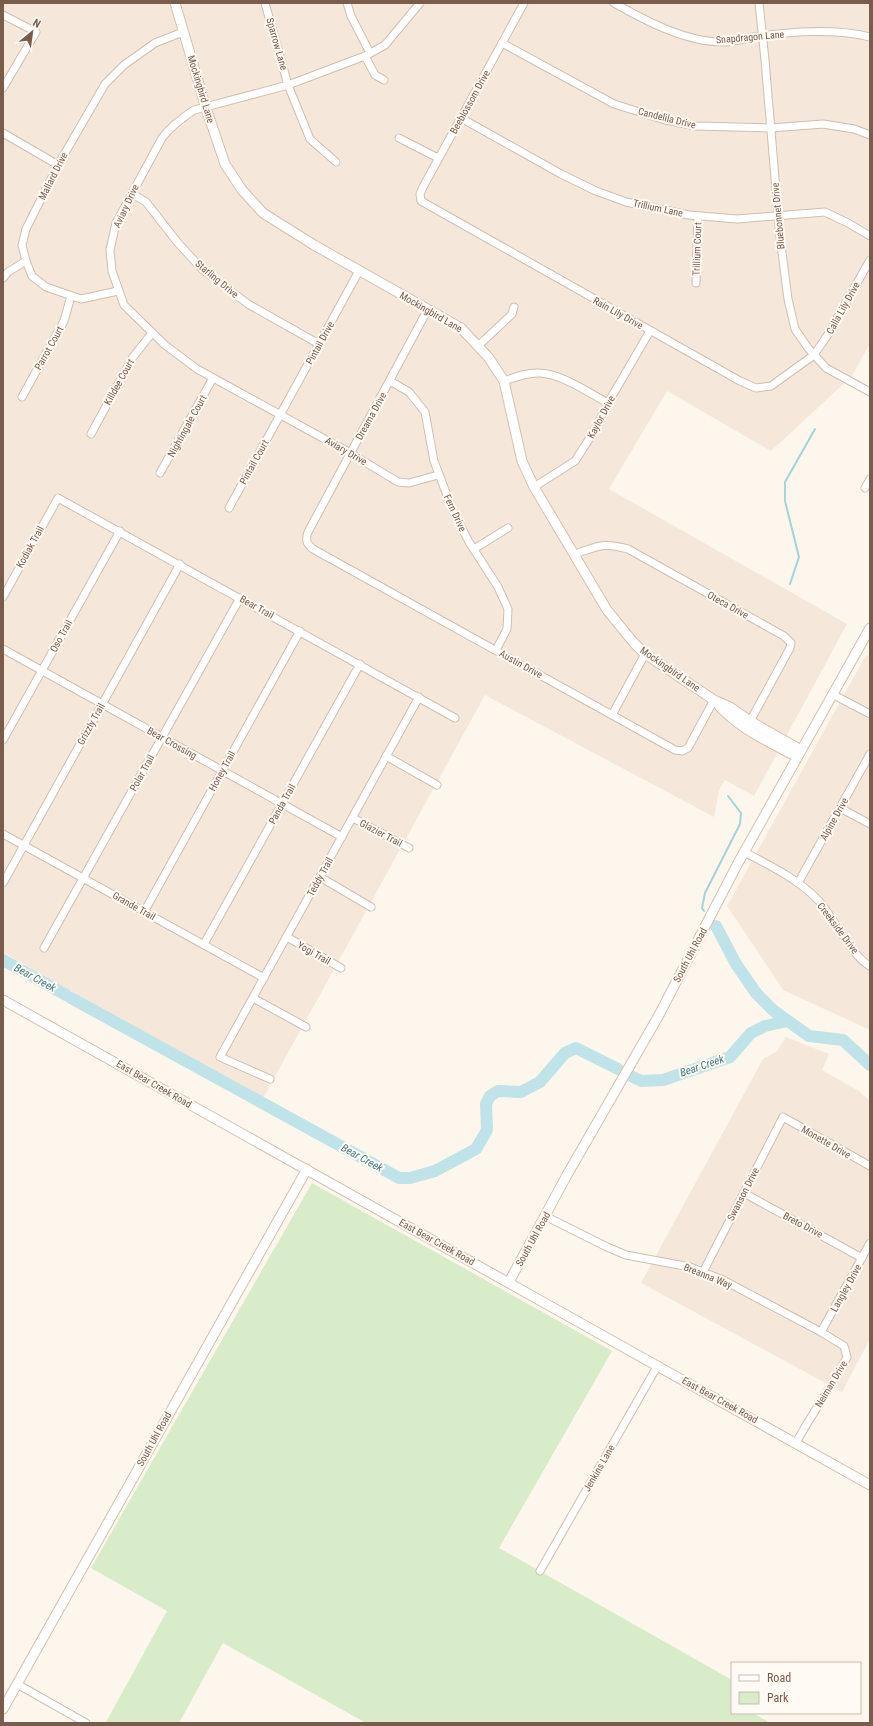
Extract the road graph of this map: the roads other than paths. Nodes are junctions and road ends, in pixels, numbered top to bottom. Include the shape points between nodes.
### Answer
1 (175, 3) edge
2 (265, 3) edge
3 (347, 3) edge
4 (420, 3) edge
5 (524, 3) edge
6 (614, 3) edge
7 (759, 3) edge
8 (3, 15) edge
9 (183, 32) junction
10 (762, 35) junction
11 (870, 38) edge
12 (502, 43) junction
13 (367, 54) junction
14 (384, 80) dead end
15 (288, 85) junction
16 (3, 88) edge
17 (206, 108) junction
18 (461, 118) junction
19 (771, 128) junction
20 (3, 133) edge
21 (870, 135) edge
22 (400, 138) dead end
23 (438, 158) junction
24 (336, 162) dead end
25 (58, 165) junction
26 (131, 193) junction
27 (421, 202) joint
28 (698, 216) junction
29 (778, 216) junction
30 (870, 236) edge
31 (870, 260) edge
32 (26, 261) junction
33 (359, 271) junction
34 (3, 278) edge
35 (696, 283) dead end
36 (118, 291) junction
37 (71, 296) junction
38 (514, 307) dead end
39 (428, 309) junction
40 (650, 331) junction
41 (152, 333) junction
42 (319, 344) junction
43 (478, 346) junction
44 (814, 355) junction
45 (213, 378) junction
46 (390, 381) junction
47 (504, 381) junction
48 (870, 392) edge
49 (22, 397) dead end
50 (608, 403) junction
51 (280, 415) junction
52 (91, 434) dead end
53 (350, 453) junction
54 (160, 473) dead end
55 (438, 474) junction
56 (870, 479) edge
57 (534, 486) junction
58 (865, 488) dead end
59 (58, 498) joint
60 (229, 508) dead end
61 (508, 528) dead end
62 (120, 531) junction
63 (307, 544) joint
64 (474, 549) junction
65 (575, 554) junction
66 (180, 564) junction
67 (3, 597) edge
68 (240, 598) junction
69 (870, 628) edge
70 (300, 631) junction
71 (3, 649) edge
72 (496, 650) junction
73 (645, 654) junction
74 (360, 664) junction
75 (42, 671) junction
76 (832, 694) junction
77 (419, 697) junction
78 (714, 700) junction
79 (102, 704) junction
80 (870, 714) edge
81 (612, 715) junction
82 (455, 718) dead end
83 (748, 724) junction
84 (162, 738) junction
85 (3, 740) edge
86 (799, 753) junction
87 (870, 754) edge
88 (386, 756) junction
89 (222, 771) junction
90 (437, 785) dead end
91 (282, 804) junction
92 (840, 808) junction
93 (353, 818) junction
94 (870, 824) edge
95 (3, 834) edge
96 (342, 837) junction
97 (24, 846) junction
98 (409, 848) dead end
99 (744, 852) junction
100 (320, 877) junction
101 (84, 878) junction
102 (3, 883) edge
103 (798, 883) junction
104 (371, 907) dead end
105 (144, 912) junction
106 (287, 937) junction
107 (204, 944) junction
108 (44, 948) dead end
109 (870, 966) edge
110 (341, 968) dead end
111 (264, 978) junction
112 (253, 998) junction
113 (3, 1000) edge
114 (306, 1027) dead end
115 (270, 1079) dead end
116 (783, 1117) joint
117 (870, 1166) edge
118 (307, 1169) junction
119 (744, 1193) junction
120 (545, 1216) junction
121 (870, 1243) edge
122 (862, 1258) junction
123 (703, 1272) junction
124 (509, 1282) junction
125 (822, 1332) junction
126 (658, 1365) junction
127 (796, 1443) junction
128 (870, 1485) edge
129 (540, 1571) dead end
130 (17, 1684) junction
131 (3, 1709) edge
132 (86, 1723) edge

1 - 9 main road, Mockingbird Lane
2 - 15 street, Sparrow Lane
3 - 13 street
4 - 13 street, Aviary Drive via 385,45
5 - 12 street, Beeblossom Drive
6 - 10 street, Snapdragon Lane via 643,20 702,40 725,42
7 - 10 street, Bluebonnet Drive
8 - 16 street via 36,32
9 - 17 main road, Mockingbird Lane
9 - 25 street, Mallard Drive via 155,43 124,65 105,84
10 - 11 street, Snapdragon Lane via 821,32
10 - 19 street, Bluebonnet Drive
12 - 18 street, Beeblossom Drive
12 - 19 street, Candelila Drive via 614,104 665,120 696,126
13 - 14 street via 375,75
13 - 15 street, Aviary Drive
15 - 17 street, Aviary Drive
15 - 24 street, Sparrow Lane via 310,139
17 - 26 street, Aviary Drive via 194,110 168,130
17 - 33 main road, Mockingbird Lane via 225,164 242,190 263,213
18 - 23 street, Beeblossom Drive
18 - 28 street, Trillium Lane via 596,191 626,202
19 - 21 street, Candelila Drive via 823,124 854,129
19 - 29 street, Bluebonnet Drive
20 - 25 street
22 - 23 street
23 - 27 street, Beeblossom Drive via 420,194
25 - 32 street, Mallard Drive via 26,228 22,245
26 - 36 street, Aviary Drive via 116,223 110,250 112,271
26 - 42 street, Starling Drive via 146,202 203,270 248,304
27 - 40 street, Rain Lily Drive
28 - 29 street, Trillium Lane via 737,219
28 - 35 street, Trillium Court
29 - 30 street, Trillium Lane via 825,212
29 - 44 street, Bluebonnet Drive via 788,299 795,330
31 - 44 street, Calla Lily Drive via 829,334
32 - 34 street
32 - 37 street, Mallard Drive via 32,276 46,287
33 - 39 main road, Mockingbird Lane
33 - 42 street, Pintail Drive
36 - 37 street, Mallard Drive via 81,299
36 - 41 street, Aviary Drive via 124,305
37 - 49 street, Parrot Court via 64,321
38 - 43 street via 512,314
39 - 43 main road, Mockingbird Lane via 461,328
39 - 46 street, Dreama Drive
40 - 44 street, Rain Lily Drive via 756,388 771,386
40 - 50 street, Kaylor Drive
41 - 45 street, Aviary Drive via 197,369
41 - 52 street, Killdee Court via 133,357
42 - 51 street, Pintail Drive
43 - 47 main road, Mockingbird Lane
44 - 48 street, Bluebonnet Drive via 826,368
45 - 51 street, Aviary Drive
45 - 54 street, Nightingale Court
46 - 53 street, Dreama Drive
46 - 55 street, Fern Drive via 408,392 425,412
47 - 50 street via 526,374 556,376
47 - 57 main road, Mockingbird Lane via 522,461
50 - 57 street, Kaylor Drive via 595,430 575,461
51 - 53 street, Aviary Drive
51 - 60 street, Pintail Court
53 - 55 street, Aviary Drive via 398,482 410,483
53 - 63 street, Dreama Drive via 308,532
55 - 64 street, Fern Drive via 453,511
56 - 58 street
57 - 65 main road, Mockingbird Lane
59 - 62 street, Bear Trail
59 - 67 street, Kodiak Trail
61 - 64 street
62 - 66 street, Bear Trail
62 - 75 street, Oso Trail
63 - 72 street, Austin Drive
64 - 72 street, Fern Drive via 498,587 508,609 507,630
65 - 73 main road, Mockingbird Lane via 607,610
65 - 83 street, Oteca Drive via 610,544 628,549 784,636 791,643 790,648
66 - 68 street, Bear Trail
66 - 79 street, Grizzly Trail
68 - 70 street, Bear Trail
68 - 84 street, Polar Trail
69 - 76 main road, South Uhl Road
70 - 74 street, Bear Trail
70 - 89 street, Honey Trail
71 - 75 street, Bear Crossing
72 - 81 street, Austin Drive
73 - 78 main road, Mockingbird Lane
73 - 81 street
74 - 77 street, Bear Trail
74 - 91 street, Panda Trail
75 - 79 street, Bear Crossing
75 - 85 street, Oso Trail
76 - 80 street
76 - 86 main road, South Uhl Road
77 - 82 street, Bear Trail
77 - 88 street, Teddy Trail
78 - 81 street, Austin Drive via 688,748 682,751 675,750
78 - 83 main road, Mockingbird Lane via 730,707
79 - 84 street, Bear Crossing
79 - 97 street, Grizzly Trail
83 - 86 main road, Mockingbird Lane
84 - 89 street, Bear Crossing
84 - 101 street, Polar Trail
86 - 99 main road, South Uhl Road
87 - 92 street, Alpine Drive
88 - 90 street
88 - 93 street, Teddy Trail
89 - 91 street, Bear Crossing
89 - 105 street, Honey Trail
91 - 96 street, Bear Crossing
91 - 107 street, Panda Trail
92 - 94 street
92 - 103 street, Alpine Drive
93 - 96 street, Teddy Trail
93 - 98 street, Glazier Trail
95 - 97 street, Grande Trail
96 - 100 street, Teddy Trail
97 - 101 street, Grande Trail
97 - 102 street, Grizzly Trail
99 - 103 street, Creekside Drive
99 - 120 main road, South Uhl Road via 659,1014
100 - 104 street
100 - 106 street, Teddy Trail
101 - 105 street, Grande Trail
101 - 108 street, Polar Trail
103 - 109 street, Creekside Drive via 819,901 852,947
105 - 107 street, Grande Trail
106 - 110 street, Yogi Trail
106 - 111 street, Teddy Trail
107 - 111 street, Grande Trail
111 - 112 street, Teddy Trail
112 - 114 street
112 - 115 street, Teddy Trail via 220,1057
113 - 118 main road, East Bear Creek Road
116 - 117 street, Monette Drive
116 - 119 street, Swanson Drive
118 - 124 main road, East Bear Creek Road
118 - 130 main road, South Uhl Road
119 - 122 street, Breto Drive
119 - 123 street, Swanson Drive
120 - 123 street, Breanna Way via 626,1255 690,1267
120 - 124 main road, South Uhl Road
121 - 122 street, Langley Drive
122 - 125 street, Langley Drive
123 - 125 street, Breanna Way
124 - 126 main road, East Bear Creek Road
125 - 127 street, Neiman Drive via 844,1346 847,1357
126 - 127 main road, East Bear Creek Road
126 - 129 street, Jenkins Lane
127 - 128 main road, East Bear Creek Road
130 - 131 main road, South Uhl Road
130 - 132 street

